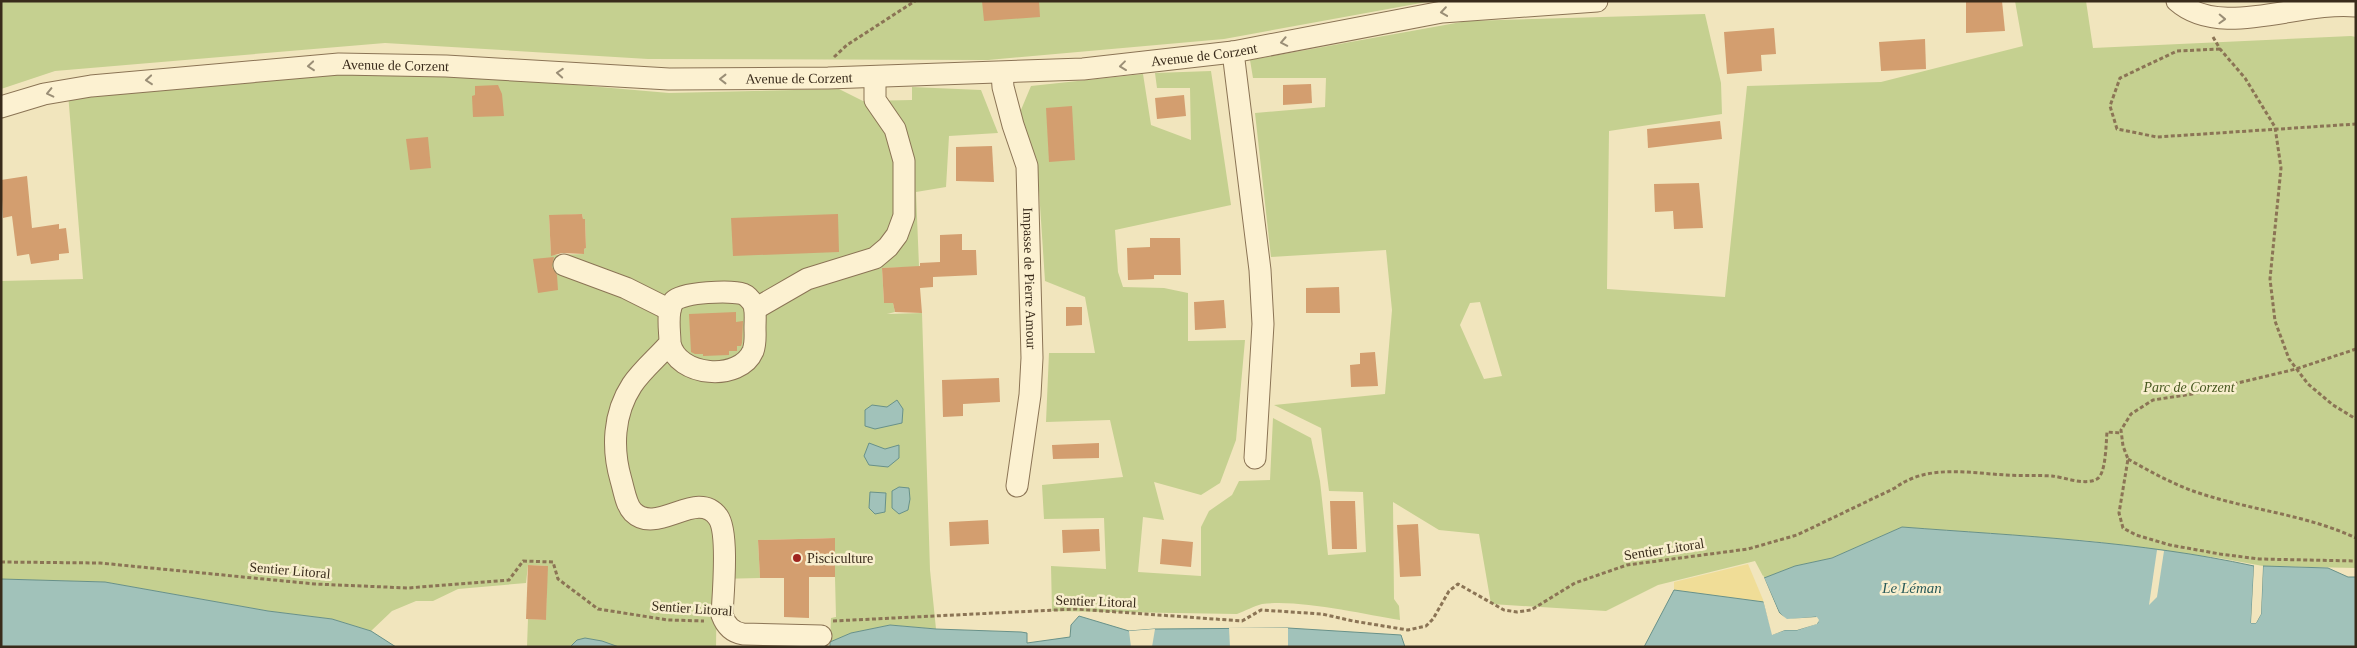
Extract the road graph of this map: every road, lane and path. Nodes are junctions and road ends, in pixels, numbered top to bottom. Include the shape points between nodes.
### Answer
1 (915, 1) edge
2 (1597, 1) edge
3 (2177, 1) edge
4 (2356, 6) edge
5 (2206, 17) junction
6 (2220, 50) junction
7 (1233, 52) junction
8 (1002, 73) junction
9 (875, 77) junction
10 (828, 78) junction
11 (1, 107) edge
12 (2356, 124) edge
13 (2276, 129) junction
14 (564, 265) dead end
15 (755, 309) junction
16 (670, 310) junction
17 (670, 343) junction
18 (2356, 349) edge
19 (2296, 369) junction
20 (2356, 419) edge
21 (2121, 433) junction
22 (1255, 458) dead end
23 (2128, 459) junction
24 (1017, 486) dead end
25 (2356, 538) edge
26 (2356, 561) edge
27 (1, 562) edge
28 (725, 623) junction
29 (823, 629) joint

1 - 10 path via 847,45 829,63
2 -> 7 street, Avenue de Corzent via 1442,12
3 - 5 street
5 -> 4 street via 2230,19 2327,5
5 - 6 path
6 - 13 path via 2245,78
6 - 13 path via 2177,52 2120,78 2110,106 2117,129 2157,137
7 -> 8 street, Avenue de Corzent via 1100,68
7 - 22 street via 1260,270 1263,324
8 - 9 street, Avenue de Corzent
8 - 24 street, Impasse de Pierre Amour via 1002,87 1027,166 1032,358
9 - 10 street, Avenue de Corzent
9 - 15 street via 875,100 895,129 904,160 904,216 897,235 875,258 806,279
10 -> 11 street, Avenue de Corzent via 634,78 446,66 339,64 91,86 44,94
12 - 13 path
13 - 19 path via 2281,168 2270,279 2275,322
14 - 16 street via 626,288
15 - 16 street via 748,297 735,293 685,294 674,301
15 - 17 street via 753,352 734,368 712,370 687,366 673,354
16 - 17 street
17 - 28 street via 628,392 615,434 614,456 629,506 638,516 655,518 699,508 711,511 719,518 724,533 722,615
18 - 19 path
19 - 20 path via 2333,405
19 - 21 path via 2153,400 2132,414
21 - 23 path
21 - 29 path, Sentier Litoral via 2107,432 2102,474 2089,482 2051,476 1925,473 1908,478 1895,488 1796,535 1748,549 1627,565 1575,583 1531,610 1504,610 1458,584 1449,591 1426,626 1408,630 1322,614 1261,610 1242,620 1076,609
23 - 25 path via 2194,491 2319,523
23 - 26 path via 2119,513 2123,528 2136,535 2170,545 2259,559
27 - 28 path, Sentier Litoral via 100,563 315,584 408,588 508,580 523,561 553,562 558,579 598,609 668,620
28 - 29 street via 743,634

